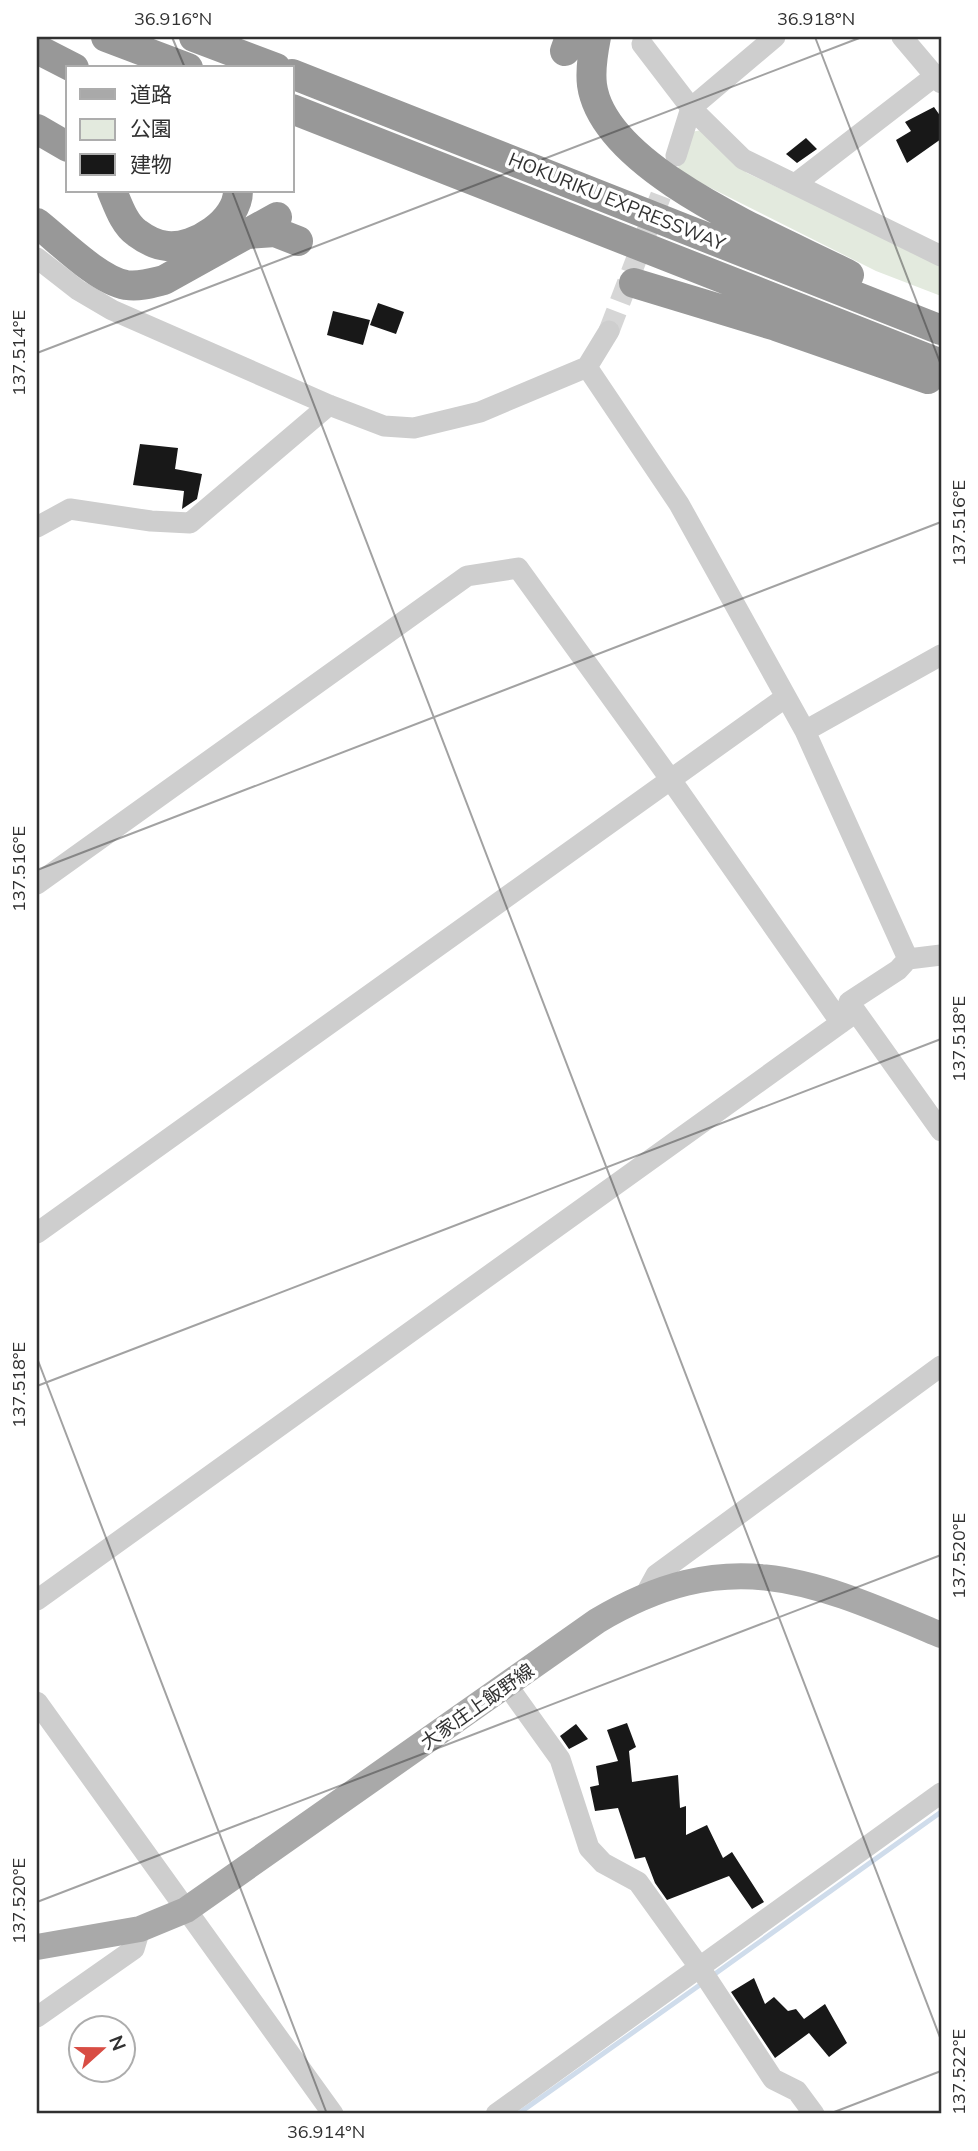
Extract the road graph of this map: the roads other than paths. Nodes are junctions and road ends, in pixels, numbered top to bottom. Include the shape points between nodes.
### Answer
1 (106, 37) edge
2 (194, 37) edge
3 (596, 37) edge
4 (775, 37) edge
5 (902, 37) edge
6 (642, 44) dead end
7 (37, 49) edge
8 (70, 66) edge
9 (183, 66) edge
10 (271, 66) edge
11 (294, 75) edge
12 (938, 79) edge
13 (691, 108) junction
14 (294, 110) edge
15 (37, 128) edge
16 (66, 146) edge
17 (676, 156) tunnel mouth
18 (795, 184) junction
19 (113, 192) edge
20 (238, 192) edge
21 (277, 217) dead end
22 (37, 223) edge
23 (246, 234) junction
24 (298, 242) dead end
25 (941, 256) edge
26 (37, 258) edge
27 (634, 284) dead end
28 (941, 317) edge
29 (941, 330) edge
30 (609, 331) tunnel mouth
31 (941, 364) edge
32 (587, 367) junction
33 (941, 384) edge
34 (329, 405) junction
35 (37, 527) edge
36 (941, 655) edge
37 (786, 697) junction
38 (805, 731) junction
39 (671, 779) junction
40 (37, 884) edge
41 (941, 955) edge
42 (908, 960) junction
43 (849, 1018) junction
44 (941, 1131) edge
45 (37, 1233) edge
46 (941, 1366) edge
47 (644, 1597) junction
48 (37, 1600) edge
49 (941, 1635) edge
50 (506, 1685) junction
51 (37, 1702) edge
52 (941, 1793) edge
53 (186, 1910) junction
54 (140, 1929) junction
55 (37, 1947) edge
56 (700, 1968) junction
57 (37, 2017) edge
58 (332, 2114) edge
59 (496, 2114) edge
60 (814, 2114) edge

1 - 9 highway
2 - 10 highway
3 - 28 highway via 591,67 597,103 620,137 648,166 696,196
4 - 13 street
5 - 12 street
6 - 13 street
7 - 8 highway
11 - 29 highway, HOKURIKU EXPRESSWAY
12 - 18 street
13 - 17 street
13 - 18 street via 743,159
14 - 31 highway, HOKURIKU EXPRESSWAY
15 - 16 highway
18 - 25 street
19 - 20 highway via 134,232 166,246 183,245 221,224 232,213
21 - 23 highway
22 - 23 highway via 103,275 125,285 164,279
23 - 24 highway via 275,232
26 - 34 street via 112,310
27 - 33 highway via 763,321
30 - 32 street
32 - 34 street via 480,412 414,428 384,426
32 - 37 street via 679,504
34 - 35 street via 190,523 150,522 70,509
36 - 38 street
37 - 38 street
37 - 39 street
38 - 42 street
39 - 40 street via 518,568 467,576
39 - 43 street
39 - 45 street
41 - 42 street
42 - 43 street via 849,1002
43 - 44 street
43 - 48 street
46 - 47 street via 656,1575
47 - 49 main road, 大家庄上飯野線 via 721,1577 795,1581 835,1591
47 - 50 main road, 大家庄上飯野線 via 597,1621
50 - 53 main road, 大家庄上飯野線
50 - 56 street via 560,1759 589,1848 603,1863 638,1882
51 - 53 street
52 - 56 street
53 - 54 main road, 大家庄上飯野線
53 - 58 street
54 - 55 main road, 大家庄上飯野線
54 - 57 street via 134,1949
56 - 59 street
56 - 60 street via 773,2078 797,2091

